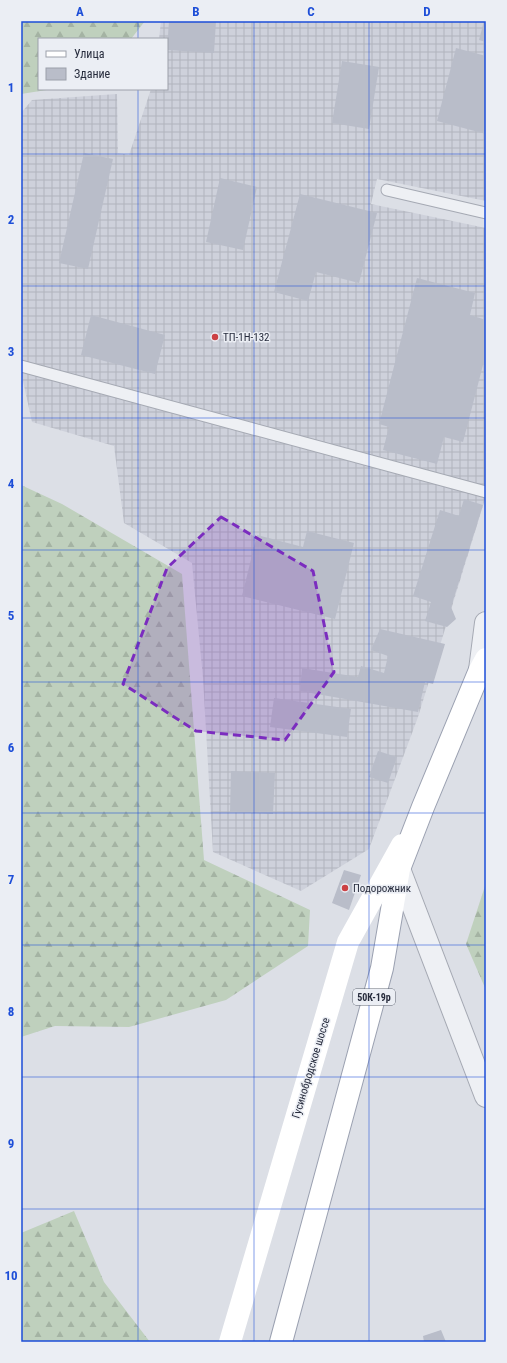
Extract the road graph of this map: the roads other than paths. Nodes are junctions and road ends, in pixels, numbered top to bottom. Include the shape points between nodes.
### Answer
1 (387, 190) dead end
2 (486, 213) edge
3 (21, 366) edge
4 (486, 492) edge
5 (486, 623) edge
6 (483, 665) edge
7 (423, 807) junction
8 (399, 869) junction
9 (486, 1096) edge
10 (230, 1342) edge
11 (281, 1342) edge

1 - 2 lane
3 - 4 lane
5 - 6 street
6 - 7 main road, 50К-19р
7 - 8 main road, 50К-19р
7 - 10 main road, Гусинобродское шоссе / 50К-19р via 348,942
8 - 9 street
8 - 11 main road, 50К-19р via 382,968

